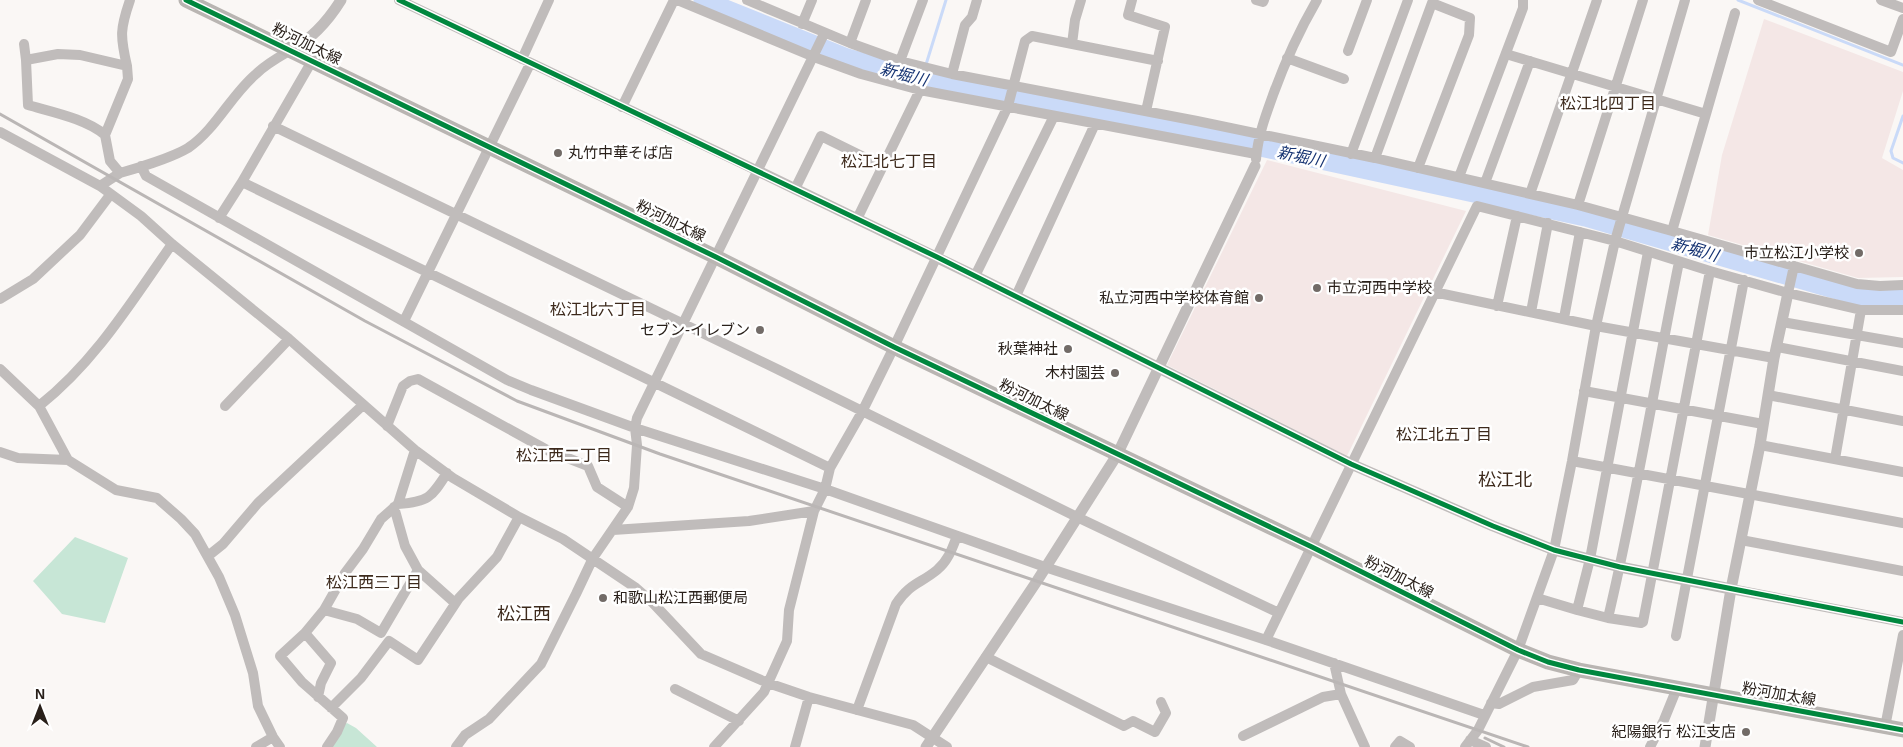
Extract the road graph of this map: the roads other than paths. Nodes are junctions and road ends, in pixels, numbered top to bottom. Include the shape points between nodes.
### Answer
1 (130, 0) edge
2 (186, 0) edge
3 (341, 0) edge
4 (399, 0) edge
5 (548, 0) edge
6 (675, 0) edge
7 (747, 0) edge
8 (812, 0) edge
9 (866, 0) edge
10 (922, 0) edge
11 (977, 0) edge
12 (1081, 0) edge
13 (1132, 0) edge
14 (1256, 0) edge
15 (1264, 0) edge
16 (1317, 0) edge
17 (1367, 0) edge
18 (1408, 0) edge
19 (1523, 0) edge
20 (1597, 0) edge
21 (1643, 0) edge
22 (1685, 0) edge
23 (1881, 0) edge
24 (1428, 1) edge
25 (1763, 1) edge
26 (1903, 8) edge
27 (1735, 13) dead end
28 (1903, 19) edge
29 (802, 24) junction
30 (823, 36) junction
31 (24, 44) dead end
32 (850, 44) junction
33 (1072, 44) junction
34 (291, 50) junction
35 (1348, 51) dead end
36 (1506, 54) junction
37 (815, 55) junction
38 (1287, 58) junction
39 (26, 60) junction
40 (312, 61) junction
41 (1158, 61) junction
42 (1530, 61) junction
43 (526, 62) junction
44 (900, 62) junction
45 (127, 66) junction
46 (952, 74) junction
47 (1572, 74) junction
48 (1344, 79) dead end
49 (1014, 87) junction
50 (1616, 87) junction
51 (920, 90) junction
52 (1656, 99) junction
53 (1008, 106) junction
54 (622, 107) junction
55 (1146, 111) junction
56 (1706, 114) junction
57 (1054, 116) junction
58 (1095, 124) junction
59 (273, 126) junction
60 (0, 132) edge
61 (1259, 134) junction
62 (105, 135) junction
63 (490, 148) junction
64 (1351, 154) junction
65 (1375, 158) junction
66 (1256, 160) junction
67 (141, 166) junction
68 (882, 166) junction
69 (1418, 168) junction
70 (758, 171) junction
71 (120, 173) junction
72 (1459, 177) junction
73 (242, 182) junction
74 (1485, 183) junction
75 (100, 186) junction
76 (795, 189) junction
77 (110, 194) junction
78 (1530, 194) junction
79 (1578, 205) junction
80 (456, 215) junction
81 (1517, 216) junction
82 (1622, 217) junction
83 (219, 218) junction
84 (857, 218) junction
85 (1548, 224) junction
86 (1672, 231) junction
87 (1580, 232) junction
88 (1615, 241) junction
89 (172, 244) junction
90 (1648, 252) junction
91 (716, 257) junction
92 (937, 257) junction
93 (1679, 262) junction
94 (1794, 266) junction
95 (1710, 271) junction
96 (428, 273) junction
97 (975, 276) junction
98 (1744, 280) junction
99 (1903, 285) edge
100 (1434, 292) junction
101 (1788, 292) junction
102 (1016, 296) junction
103 (0, 299) edge
104 (1497, 306) junction
105 (1861, 310) junction
106 (1903, 310) edge
107 (1530, 312) junction
108 (1564, 318) junction
109 (404, 321) junction
110 (1782, 322) junction
111 (683, 325) junction
112 (1596, 326) junction
113 (1632, 333) junction
114 (1857, 335) junction
115 (289, 339) junction
116 (1664, 339) junction
117 (1903, 343) edge
118 (1697, 345) junction
119 (894, 347) junction
120 (1731, 351) junction
121 (1775, 352) junction
122 (1852, 362) junction
123 (0, 368) edge
124 (1158, 369) junction
125 (1903, 371) edge
126 (654, 383) junction
127 (1584, 391) junction
128 (1768, 395) junction
129 (1620, 398) junction
130 (1651, 404) junction
131 (363, 405) junction
132 (39, 406) junction
133 (225, 406) dead end
134 (1843, 409) junction
135 (1684, 410) junction
136 (862, 412) junction
137 (1719, 417) junction
138 (1903, 421) edge
139 (1763, 424) junction
140 (387, 426) junction
141 (635, 428) junction
142 (1760, 445) junction
143 (415, 450) junction
144 (0, 452) edge
145 (1117, 454) junction
146 (1835, 459) junction
147 (68, 460) junction
148 (1572, 461) junction
149 (1351, 464) junction
150 (830, 468) junction
151 (1607, 468) junction
152 (1903, 472) edge
153 (446, 474) junction
154 (1640, 474) junction
155 (1671, 480) junction
156 (1706, 486) junction
157 (825, 489) junction
158 (1750, 494) junction
159 (396, 506) junction
160 (628, 507) junction
161 (814, 511) junction
162 (519, 517) junction
163 (1077, 517) junction
164 (1903, 523) edge
165 (613, 530) junction
166 (957, 536) junction
167 (1741, 540) junction
168 (1312, 547) junction
169 (1554, 550) junction
170 (208, 556) junction
171 (593, 558) junction
172 (1590, 559) junction
173 (1045, 567) junction
174 (1620, 567) junction
175 (418, 570) junction
176 (1903, 571) edge
177 (1654, 574) junction
178 (1688, 580) junction
179 (1731, 589) junction
180 (1537, 598) junction
181 (455, 603) junction
182 (324, 610) junction
183 (1577, 610) junction
184 (1279, 613) junction
185 (1608, 618) junction
186 (1903, 622) edge
187 (305, 633) junction
188 (1903, 635) edge
189 (1676, 636) dead end
190 (1266, 640) junction
191 (1518, 650) junction
192 (986, 657) junction
193 (1334, 663) junction
194 (1579, 670) junction
195 (768, 683) junction
196 (1677, 688) junction
197 (675, 689) dead end
198 (1341, 694) junction
199 (1713, 695) junction
200 (318, 697) junction
201 (809, 697) junction
202 (1161, 702) dead end
203 (1491, 703) junction
204 (331, 708) junction
205 (857, 710) junction
206 (1484, 715) junction
207 (739, 721) junction
208 (1885, 727) junction
209 (1903, 730) edge
210 (932, 736) junction
211 (1243, 736) dead end
212 (273, 737) junction
213 (1467, 744) edge
214 (256, 747) edge
215 (280, 747) edge
216 (326, 747) edge
217 (456, 747) edge
218 (714, 747) edge
219 (795, 747) edge
220 (926, 747) edge
221 (947, 747) edge
222 (1365, 747) edge
223 (1395, 747) edge
224 (1410, 747) edge
225 (1486, 747) edge
226 (1650, 747) edge
227 (1705, 747) edge

1 - 45 street via 121,40
2 - 34 main road, 粉河加太線
3 - 34 street via 306,42
4 - 43 street
5 - 43 street
6 - 37 street
6 - 54 street
7 - 29 street
8 - 29 street
9 - 32 street
10 - 44 street
11 - 46 street via 972,17 965,25
12 - 33 street
13 - 41 street via 1128,15 1165,27
14 - 15 street
16 - 38 street
17 - 35 street
18 - 64 street
19 - 36 street
20 - 47 street
21 - 50 street
22 - 52 street
23 - 26 street
24 - 65 street
24 - 69 street via 1470,18 1468,35
25 - 28 street via 1891,52
27 - 56 street
29 - 30 street
30 - 32 street
30 - 37 street
31 - 39 street
32 - 44 street
33 - 41 street
33 - 49 street via 1032,36 1025,41
34 - 40 main road, 粉河加太線
34 - 67 street via 255,74 203,135 187,148
36 - 42 street
36 - 72 street
37 - 51 street via 861,74
37 - 70 street
38 - 48 street
38 - 61 street
39 - 45 street via 58,54 80,55
39 - 62 street via 28,105 99,129
40 - 59 street
40 - 63 main road, 粉河加太線
41 - 55 street
42 - 47 street
42 - 74 street
43 - 54 street
43 - 63 street
44 - 46 street
45 - 62 street via 128,79
46 - 49 street
47 - 50 street
47 - 78 street
49 - 53 street
49 - 55 street
50 - 52 street
50 - 79 street
51 - 53 street
51 - 68 street
52 - 56 street
52 - 82 street
53 - 57 street
53 - 92 street
54 - 70 street
55 - 61 street
56 - 86 street
57 - 58 street
57 - 97 street
58 - 66 street
58 - 102 street
59 - 73 street
59 - 80 street
60 - 75 street
61 - 64 street
61 - 66 street
62 - 71 street via 110,161
63 - 80 street
63 - 91 main road, 粉河加太線
64 - 65 street
65 - 69 street
66 - 124 street
67 - 71 street
67 - 83 street via 146,176
68 - 76 street via 821,136
68 - 84 street
69 - 72 street
70 - 76 street
70 - 91 street
71 - 75 street
72 - 74 street
73 - 83 street
73 - 96 street
74 - 78 street
75 - 77 street
76 - 84 street
77 - 89 street
77 - 103 street via 80,235 33,279
78 - 79 street
79 - 82 street
80 - 96 street
80 - 111 street
81 - 85 street
81 - 100 street via 1477,206
81 - 104 street
82 - 86 street
82 - 88 street
83 - 109 street
84 - 92 street
85 - 87 street
85 - 107 street
86 - 94 street
87 - 88 street
87 - 108 street
88 - 90 street
88 - 112 street
89 - 115 street
89 - 132 street via 103,343 60,389
90 - 93 street
90 - 113 street
91 - 111 street
91 - 119 main road, 粉河加太線
92 - 97 street
92 - 119 street
93 - 95 street
93 - 116 street
94 - 99 street via 1857,284
94 - 101 street
95 - 98 street
95 - 118 street
96 - 109 street
96 - 126 street
97 - 102 street
98 - 101 street
98 - 120 street
100 - 104 street
100 - 149 street
101 - 105 street
101 - 110 street
102 - 124 street
104 - 107 street
105 - 106 street
105 - 114 street
107 - 108 street
108 - 112 street
109 - 141 street via 507,380
110 - 114 street
110 - 121 street
111 - 126 street
111 - 136 street
112 - 113 street
112 - 127 street
113 - 116 street
113 - 129 street
114 - 117 street
114 - 122 street
115 - 131 street
115 - 133 street
116 - 118 street
116 - 130 street
118 - 120 street
118 - 135 street
119 - 136 street
119 - 145 main road, 粉河加太線
120 - 121 street
120 - 137 street
121 - 122 street
121 - 128 street
122 - 125 street
122 - 134 street
123 - 132 street
124 - 145 street
124 - 149 street
126 - 141 street
126 - 150 street
127 - 129 street
127 - 148 street
128 - 134 street
128 - 139 street
129 - 130 street
129 - 151 street
130 - 135 street
130 - 154 street
131 - 140 street
131 - 170 street via 258,503 223,544
132 - 147 street
134 - 138 street
134 - 146 street
135 - 137 street
135 - 155 street
136 - 150 street
136 - 163 street
137 - 139 street
137 - 156 street
139 - 142 street
140 - 143 street
140 - 160 street via 403,386 418,379 547,450 588,466 597,486
141 - 157 street
141 - 160 street via 634,488
142 - 146 street
142 - 158 street
143 - 153 street
143 - 159 street
144 - 147 street via 18,458
145 - 163 street
145 - 168 main road, 粉河加太線
146 - 152 street
147 - 170 street via 116,490 157,498 182,519
148 - 151 street
148 - 169 street
149 - 168 street
149 - 169 street
150 - 157 street
151 - 154 street
151 - 172 street
153 - 159 street via 432,496 417,503
153 - 162 street
154 - 155 street
154 - 174 street
155 - 156 street
155 - 177 street
156 - 158 street
156 - 178 street
157 - 161 street
157 - 166 street
158 - 164 street
158 - 167 street
159 - 175 street via 405,546
159 - 182 street via 381,518
160 - 165 street
161 - 165 street via 749,521
161 - 195 street via 789,610 787,641
162 - 171 street
162 - 181 street via 497,558
163 - 173 street
163 - 184 street
165 - 171 street
166 - 173 street
166 - 205 street via 947,559 937,570 904,592 896,604
167 - 176 street
167 - 179 street
168 - 184 street
168 - 191 main road, 粉河加太線
169 - 172 street
169 - 180 street
170 - 212 street via 235,615 253,672 258,706
171 - 195 street via 652,602 701,654
171 - 217 street via 541,664 489,719 465,735
172 - 174 street
172 - 183 street
173 - 190 street
173 - 192 street
174 - 177 street
174 - 185 street
175 - 181 street
175 - 182 street via 381,632 357,619
177 - 178 street
177 - 185 street via 1643,622
178 - 179 street
178 - 189 street
179 - 186 street
179 - 199 street
180 - 183 street
180 - 191 street
181 - 204 street via 418,660 389,641 361,678
182 - 187 street
183 - 185 street
184 - 190 street
187 - 200 street via 331,663
187 - 200 street via 280,656
188 - 208 street
190 - 193 street
191 - 194 main road, 粉河加太線
191 - 203 street
192 - 202 street via 1124,726 1133,721 1155,732 1166,713
192 - 210 street
193 - 198 street
193 - 206 street
194 - 196 main road, 粉河加太線
194 - 203 street via 1573,680 1533,688 1499,704
195 - 201 street
195 - 207 street
196 - 199 main road, 粉河加太線
196 - 226 street
197 - 207 street
198 - 211 street via 1323,696
198 - 222 street
199 - 208 main road, 粉河加太線
199 - 227 street
200 - 204 street
201 - 205 street
201 - 219 street
203 - 206 street
204 - 216 street via 343,718
205 - 210 street via 912,725
206 - 213 street
207 - 218 street
208 - 209 main road, 粉河加太線
210 - 220 street
210 - 221 street
212 - 214 street
212 - 215 street
213 - 225 street
223 - 224 street via 1400,741

